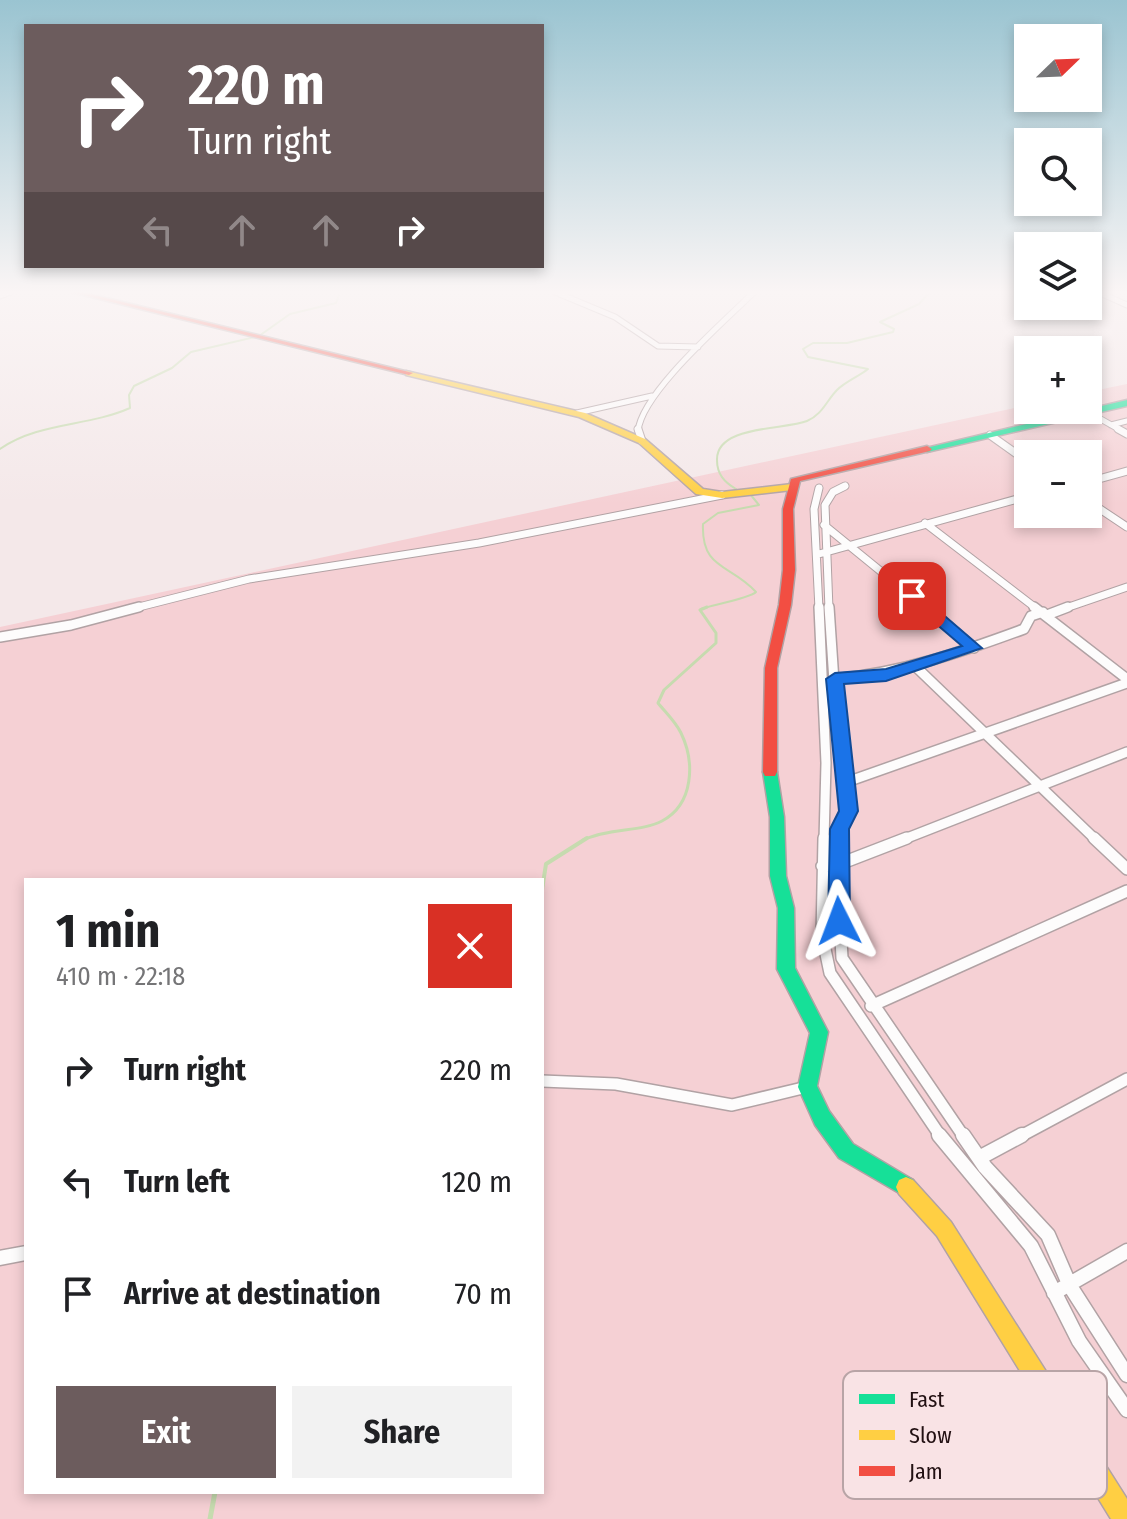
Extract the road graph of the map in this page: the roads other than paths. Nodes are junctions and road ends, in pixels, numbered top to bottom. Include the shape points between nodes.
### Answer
1 (369, 363) edge
2 (683, 363) edge
3 (652, 396) junction
4 (1127, 403) edge
5 (1102, 410) edge
6 (577, 413) junction
7 (1102, 420) edge
8 (1127, 421) edge
9 (1040, 424) edge
10 (1111, 425) junction
11 (1127, 434) edge
12 (990, 435) junction
13 (642, 441) junction
14 (1014, 452) edge
15 (1127, 471) edge
16 (1102, 478) edge
17 (845, 486) dead end
18 (792, 487) junction
19 (819, 488) dead end
20 (722, 495) junction
21 (1014, 500) edge
22 (1102, 510) edge
23 (925, 523) junction
24 (1125, 524) edge
25 (824, 525) junction
26 (851, 545) junction
27 (820, 554) junction
28 (1127, 587) edge
29 (1045, 614) junction
30 (0, 637) edge
31 (974, 648) junction
32 (914, 665) junction
33 (835, 679) junction
34 (1127, 681) edge
35 (823, 726) junction
36 (837, 726) junction
37 (986, 733) junction
38 (1127, 752) edge
39 (844, 783) junction
40 (1041, 785) junction
41 (837, 865) junction
42 (822, 866) junction
43 (1127, 869) edge
44 (1127, 891) edge
45 (823, 892) junction
46 (838, 895) junction
47 (871, 1006) junction
48 (1127, 1079) edge
49 (544, 1081) edge
50 (807, 1087) junction
51 (979, 1158) junction
52 (1127, 1251) edge
53 (24, 1253) edge
54 (0, 1258) edge
55 (1070, 1286) junction
56 (1054, 1293) junction
57 (1033, 1371) edge
58 (1100, 1371) edge
59 (1127, 1375) edge
60 (1107, 1381) edge
61 (1127, 1410) edge
62 (1107, 1490) edge
63 (1125, 1519) edge

1 - 6 street
2 - 3 street
3 - 6 street
3 - 13 street via 640,419
4 - 5 street
6 - 13 street
7 - 10 street
8 - 10 street
9 - 12 street
10 - 11 street
12 - 14 street
12 - 18 street via 801,476
13 - 20 street via 693,489
15 - 16 street
17 - 25 street via 825,497
18 - 20 street
18 - 50 street via 789,570 771,668 768,758 778,876 786,908 786,969 819,1032
19 - 27 street via 814,509
20 - 30 street via 479,543 249,579 71,625
21 - 23 street
22 - 24 street
23 - 26 street
23 - 29 street
25 - 26 street
25 - 27 street
26 - 27 street
26 - 31 street
27 - 33 street
27 - 35 street
28 - 29 street
29 - 31 street via 1031,616 1024,629
29 - 34 street
31 - 32 street
32 - 33 street via 886,675
32 - 37 street
33 - 36 street
34 - 37 street
35 - 36 street
35 - 42 street
36 - 39 street
37 - 39 street
37 - 40 street
38 - 40 street
39 - 41 street via 849,811 840,829
40 - 41 street
40 - 43 street
41 - 42 street
41 - 46 street
42 - 45 street
44 - 47 street
45 - 46 street
45 - 56 street via 822,935 830,973 953,1155 1031,1246
46 - 47 street via 842,958
47 - 51 street
48 - 51 street
49 - 50 street via 616,1084 732,1105
50 - 57 street via 846,1151 902,1182 944,1229
51 - 55 street via 1048,1235
52 - 55 street
53 - 54 street
55 - 56 street
55 - 59 street
56 - 58 street
60 - 61 street
62 - 63 street

